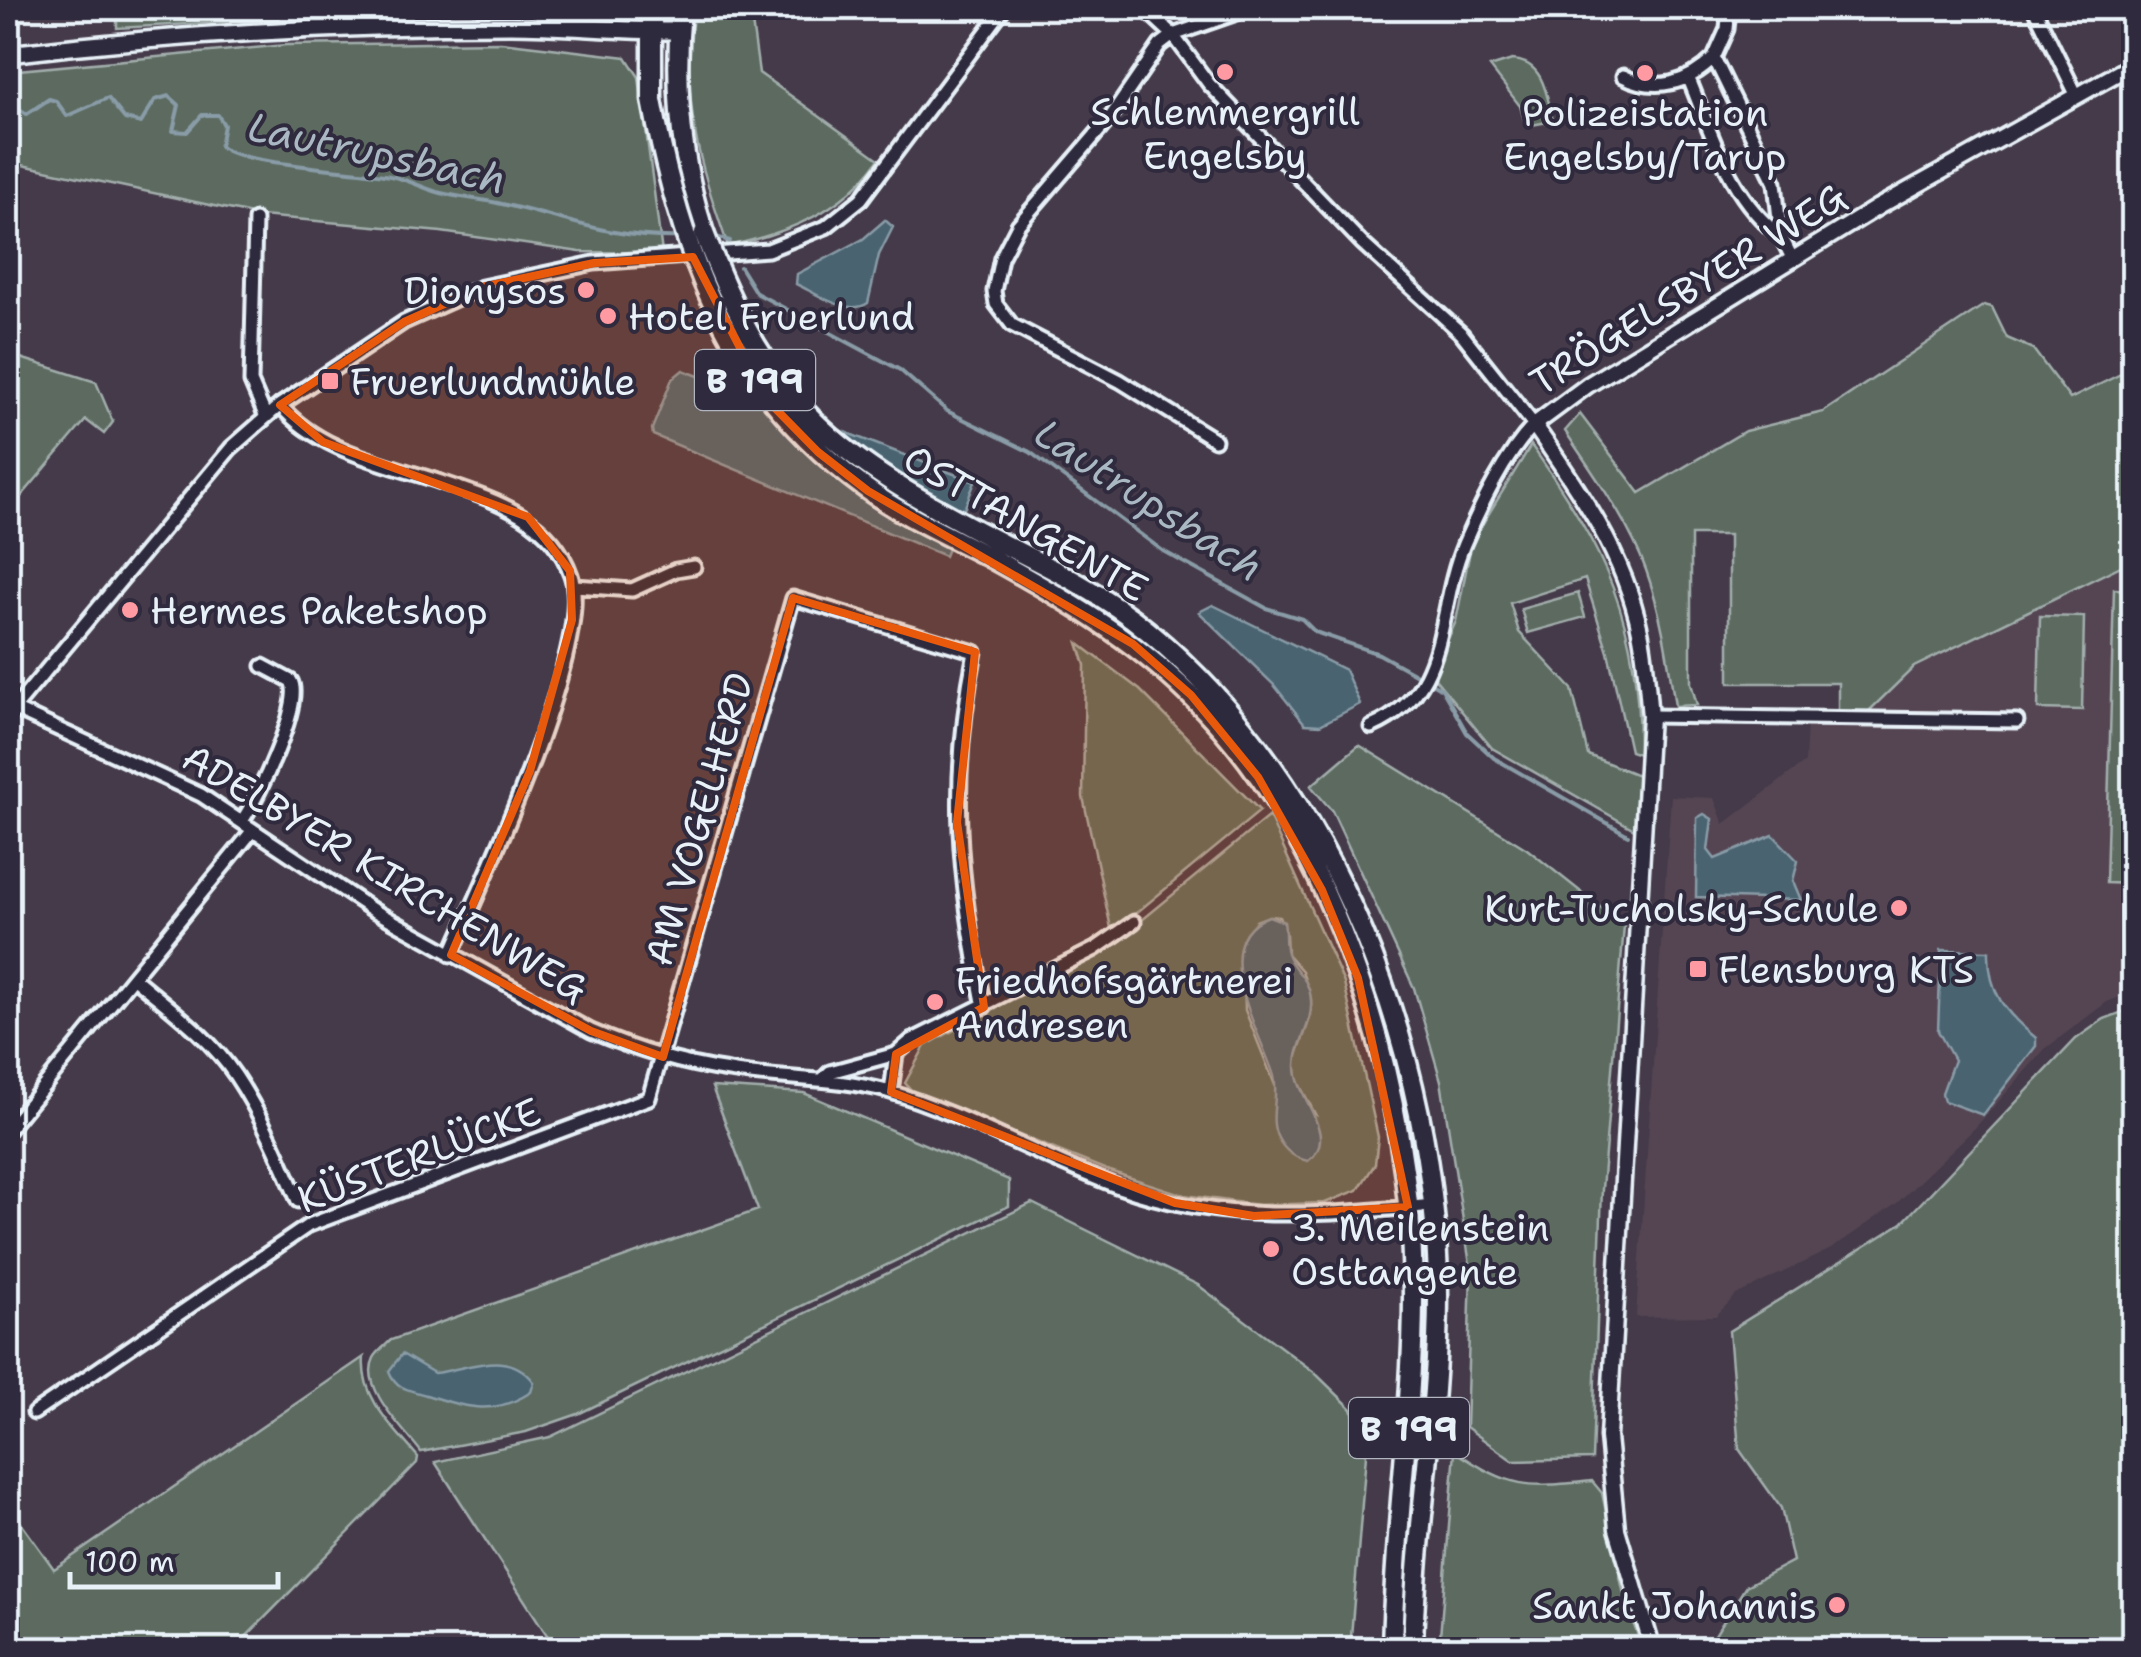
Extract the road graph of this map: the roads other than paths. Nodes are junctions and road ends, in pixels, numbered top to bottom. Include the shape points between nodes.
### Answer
1 (652, 8) edge
2 (680, 8) edge
3 (1004, 8) edge
4 (1144, 8) edge
5 (1251, 8) edge
6 (1729, 8) edge
7 (2034, 8) edge
8 (650, 31) junction
9 (678, 31) junction
10 (1173, 36) junction
11 (8, 54) edge
12 (1714, 58) junction
13 (2134, 64) edge
14 (1623, 76) dead end
15 (1688, 78) junction
16 (2076, 94) junction
17 (255, 220) dead end
18 (1781, 236) junction
19 (1793, 260) junction
20 (280, 405) junction
21 (265, 416) junction
22 (1534, 425) junction
23 (1215, 440) dead end
24 (995, 550) junction
25 (694, 568) dead end
26 (574, 586) junction
27 (264, 666) dead end
28 (10, 710) edge
29 (1650, 716) junction
30 (2017, 721) dead end
31 (1371, 727) dead end
32 (242, 821) junction
33 (254, 830) junction
34 (1134, 922) dead end
35 (450, 955) junction
36 (134, 978) junction
37 (984, 1006) junction
38 (896, 1054) junction
39 (663, 1057) junction
40 (824, 1078) junction
41 (891, 1092) junction
42 (8, 1130) edge
43 (298, 1201) dead end
44 (1434, 1204) junction
45 (1408, 1207) junction
46 (34, 1413) dead end
47 (1392, 1650) edge
48 (1412, 1650) edge
49 (1653, 1650) edge

1 - 8 main road, B 199
2 - 9 main road, B 199
3 - 20 street via 861,198 826,227 768,250 594,264 482,287 390,330
4 - 10 street
5 - 10 street
6 - 12 street
7 - 16 street
8 - 9 main road
8 - 11 main road via 327,27
8 - 24 main road, OSTTANGENTE / B 199, bridge via 652,100 665,170 701,279 767,400 868,491
9 - 24 main road, OSTTANGENTE / B 199, bridge via 677,99 688,175 704,233 748,338 784,392 832,441
10 - 22 street via 1208,84 1362,243 1462,334
10 - 23 street via 1018,225 994,291 1012,325
12 - 15 street
12 - 18 street via 1776,183
13 - 16 street, TRÖGELSBYER WEG
14 - 15 street via 1667,85
15 - 18 street via 1743,200
16 - 19 street, TRÖGELSBYER WEG
17 - 21 street via 250,382
18 - 19 street
19 - 22 street, TRÖGELSBYER WEG
20 - 21 street
20 - 26 street via 323,442 528,517 557,548
21 - 28 street
22 - 29 street via 1593,513 1623,575 1640,630
22 - 31 street, TRÖGELSBYER WEG via 1510,455 1463,546 1428,674 1405,710
24 - 44 main road, OSTTANGENTE / B 199 via 1079,584 1146,629 1202,680 1275,767 1340,883 1377,972 1415,1097
24 - 45 main road, OSTTANGENTE / B 199 via 1133,644 1190,695 1258,777 1322,890 1358,978
25 - 26 street via 632,590
26 - 35 street via 572,620 530,771
27 - 32 street via 291,681 294,699 262,788
28 - 32 street, ADELBYER KIRCHENWEG via 154,770
29 - 30 street
29 - 49 street via 1608,1437 1617,1528
32 - 33 street, ADELBYER KIRCHENWEG
33 - 35 street, ADELBYER KIRCHENWEG
33 - 36 street
34 - 37 street
35 - 39 street, ADELBYER KIRCHENWEG via 590,1031
36 - 42 street
36 - 43 street via 234,1074
37 - 38 street
37 - 39 street, AM VOGELHERD via 957,822 962,717 975,652 793,598
38 - 40 street
38 - 41 street
39 - 40 street, ADELBYER KIRCHENWEG via 730,1072
39 - 46 street, KÜSTERLÜCKE via 654,1090 634,1107 309,1225
40 - 41 street, ADELBYER KIRCHENWEG
41 - 45 street, ADELBYER KIRCHENWEG via 1120,1187 1189,1206 1300,1217
44 - 45 street, ADELBYER KIRCHENWEG
44 - 48 main road, OSTTANGENTE / B 199 via 1435,1406
45 - 47 main road, OSTTANGENTE / B 199 via 1411,1400

